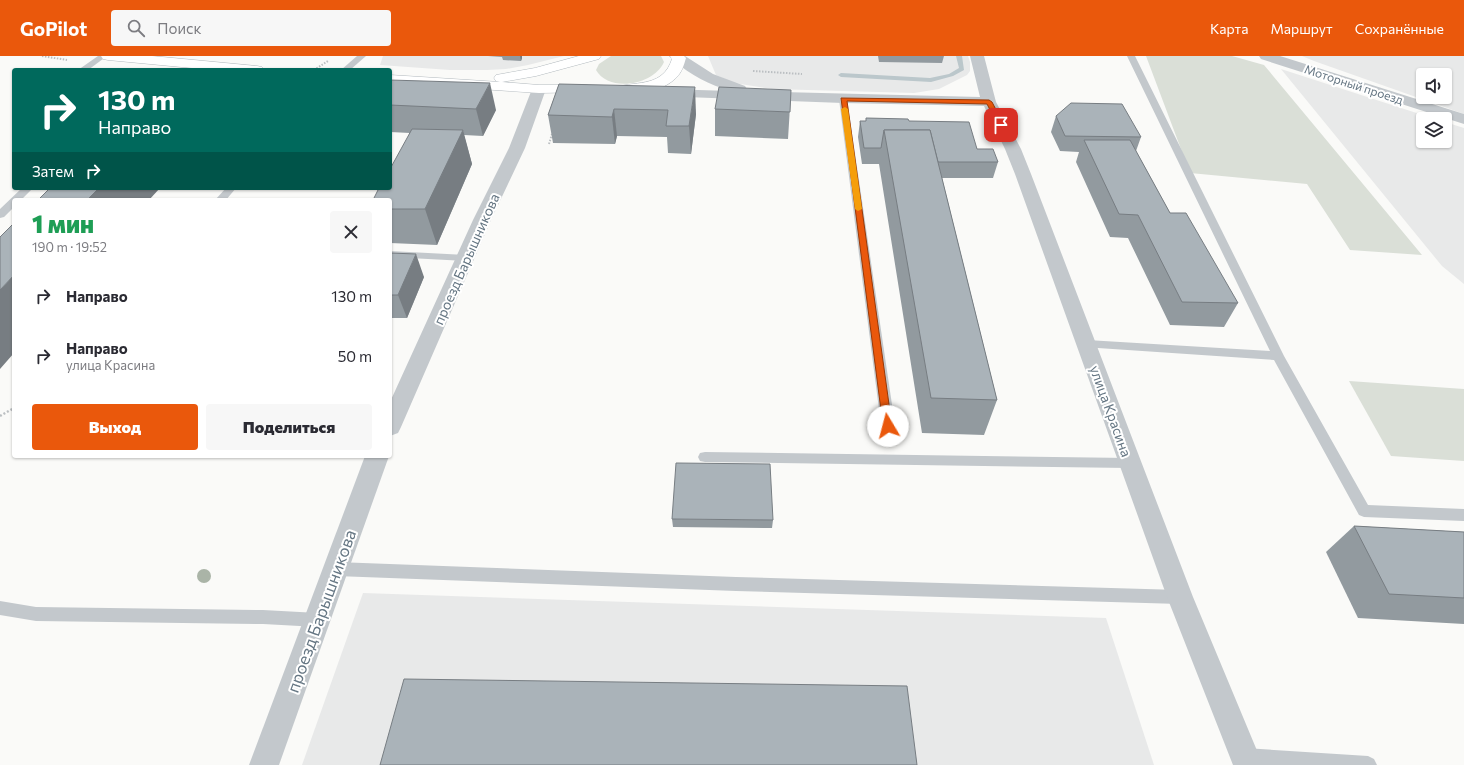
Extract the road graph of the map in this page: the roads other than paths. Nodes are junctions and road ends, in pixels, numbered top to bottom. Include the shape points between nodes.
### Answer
1 (103, 56) edge
2 (108, 56) edge
3 (362, 56) edge
4 (594, 56) edge
5 (977, 56) edge
6 (1131, 56) edge
7 (1266, 56) edge
8 (678, 57) edge
9 (85, 68) edge
10 (236, 68) edge
11 (347, 68) edge
12 (392, 79) edge
13 (440, 82) junction
14 (603, 88) junction
15 (539, 89) junction
16 (624, 90) junction
17 (795, 96) junction
18 (843, 99) junction
19 (989, 102) junction
20 (1464, 119) edge
21 (26, 190) edge
22 (229, 190) edge
23 (18, 198) edge
24 (222, 198) edge
25 (12, 204) edge
26 (0, 215) edge
27 (392, 254) edge
28 (466, 258) junction
29 (1087, 344) junction
30 (1278, 356) junction
31 (392, 423) edge
32 (888, 426) dead end
33 (705, 456) dead end
34 (376, 458) edge
35 (1129, 463) junction
36 (1464, 515) edge
37 (336, 569) junction
38 (1180, 597) junction
39 (0, 608) edge
40 (318, 620) junction
41 (1246, 761) edge
42 (264, 765) edge
43 (1368, 765) edge

1 - 9 lane
2 - 10 main road
3 - 11 lane
4 - 13 main road via 505,78
4 - 14 main road via 582,69 585,78
5 - 19 street, улица Красина
6 - 30 lane
7 - 20 street, Моторный проезд
8 - 16 main road via 676,68 664,80 649,86
8 - 17 street via 691,69 740,89
12 - 13 main road
13 - 15 main road
14 - 15 main road
14 - 16 main road
15 - 28 street, проезд Барышникова via 517,148
16 - 17 street
17 - 18 street
18 - 19 street
18 - 32 lane
19 - 29 street, улица Красина via 1018,161
21 - 23 lane
22 - 24 lane
25 - 26 lane
27 - 28 lane
28 - 31 street, проезд Барышникова
29 - 30 lane
29 - 35 street, улица Красина
30 - 36 lane via 1364,511
33 - 35 lane
34 - 37 street, проезд Барышникова
35 - 38 street, улица Красина
37 - 38 lane
37 - 40 street, проезд Барышникова
38 - 41 street, улица Красина
39 - 40 lane via 36,614
40 - 42 street, проезд Барышникова
41 - 43 lane

